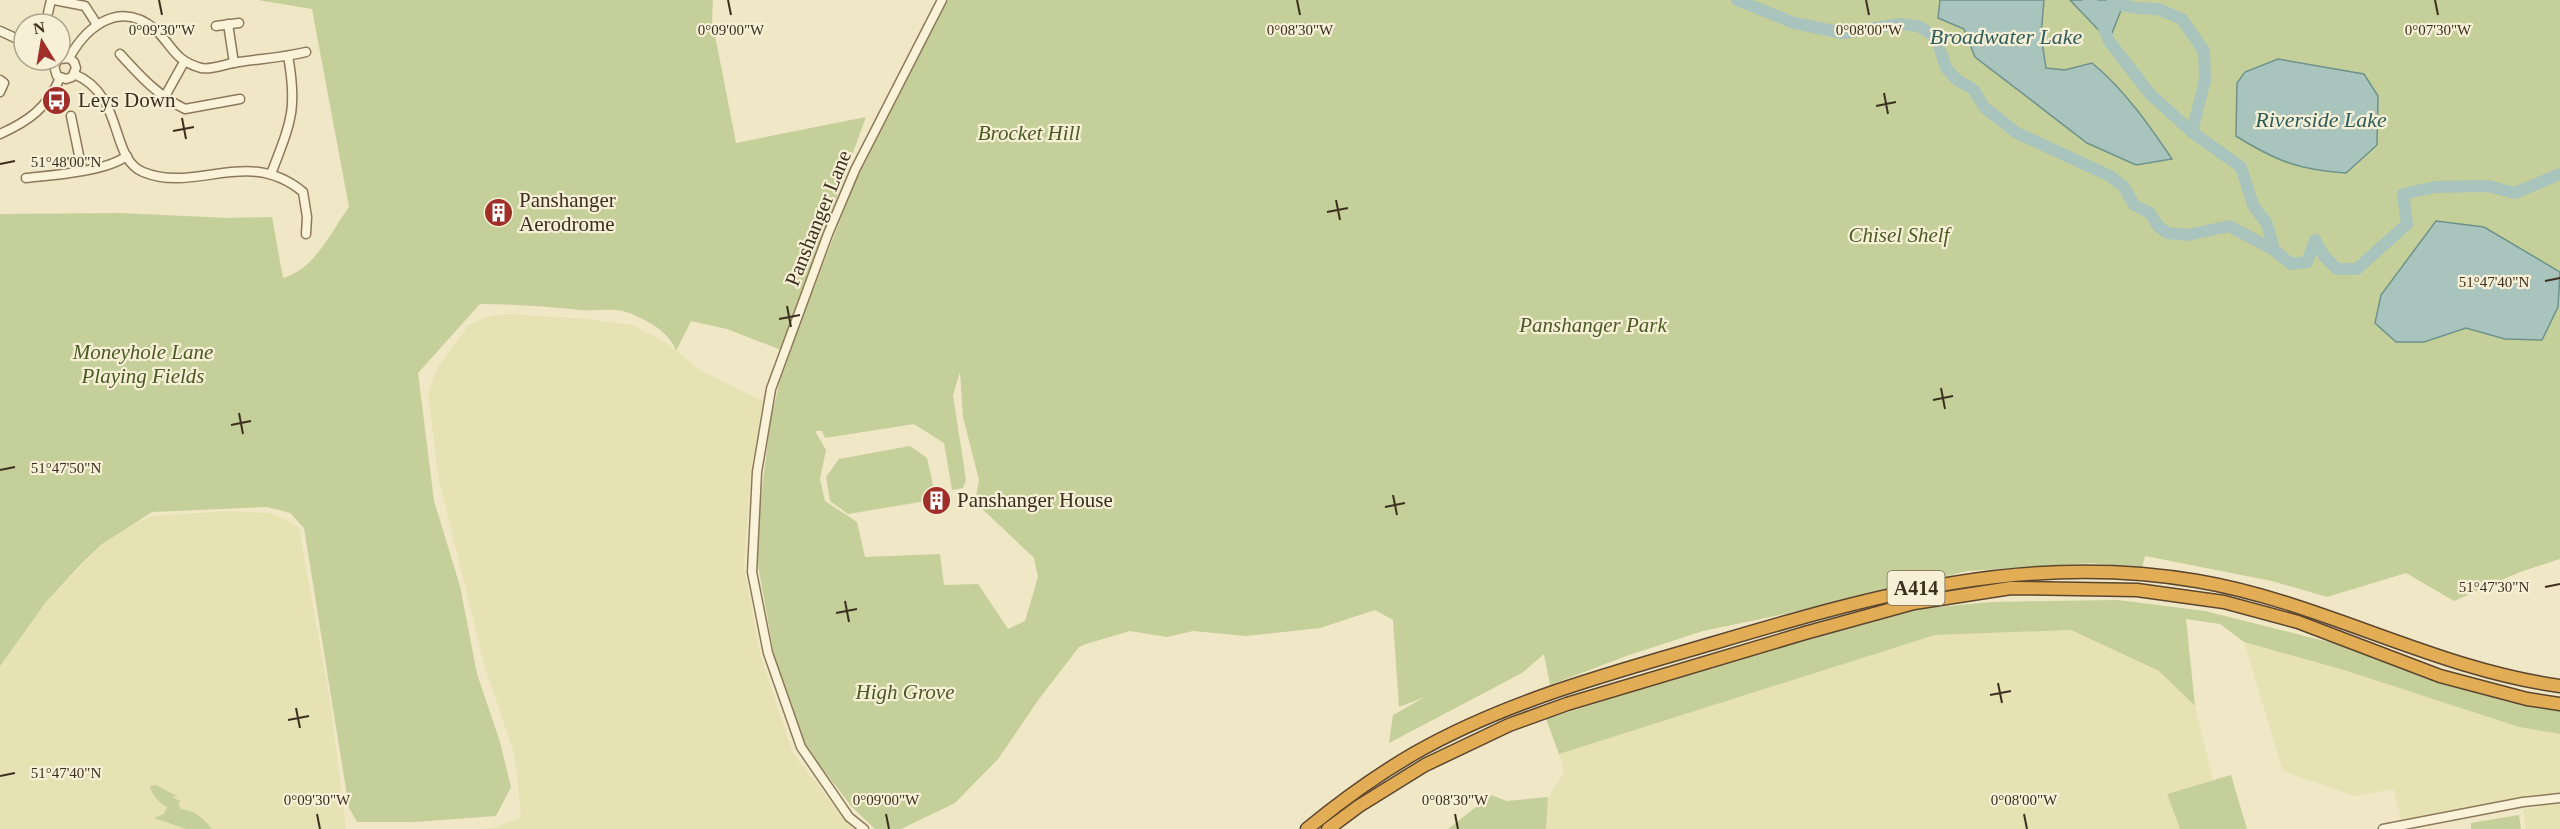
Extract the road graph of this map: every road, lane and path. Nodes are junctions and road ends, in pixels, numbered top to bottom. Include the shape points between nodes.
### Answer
1 (52, 0) edge
2 (942, 0) edge
3 (86, 3) edge
4 (96, 23) junction
5 (239, 23) dead end
6 (228, 24) junction
7 (216, 26) dead end
8 (72, 47) edge
9 (306, 52) dead end
10 (120, 54) dead end
11 (288, 56) junction
12 (184, 62) junction
13 (234, 63) junction
14 (72, 64) edge
15 (56, 72) edge
16 (74, 74) junction
17 (60, 78) junction
18 (0, 80) edge
19 (0, 92) edge
20 (164, 98) junction
21 (240, 99) dead end
22 (71, 116) dead end
23 (0, 134) edge
24 (127, 156) junction
25 (82, 170) junction
26 (271, 174) junction
27 (26, 178) dead end
28 (306, 234) dead end
29 (2560, 686) edge
30 (2560, 704) edge
31 (2560, 798) edge
32 (2398, 828) edge
33 (864, 829) edge
34 (1307, 829) edge
35 (1328, 829) edge
36 (2383, 829) edge

1 - 3 street
2 - 33 street, Panshanger Lane via 885,108 828,234 771,389 757,472 752,572 768,653 801,747 849,817
3 - 4 street
4 - 8 street
4 - 12 street via 116,16 142,19
5 - 6 street
6 - 7 street
6 - 13 street
9 - 11 street
10 - 20 street
11 - 13 street
11 - 26 street via 293,84 292,115
12 - 13 street via 205,69
12 - 20 street
14 - 16 street
15 - 17 street
16 - 17 street
16 - 24 street via 88,80 102,95
17 - 23 street via 52,97 39,111
18 - 19 street via 4,83
20 - 21 street via 185,109
22 - 25 street
24 - 25 street via 119,162
24 - 26 street via 141,172 167,178 234,171
25 - 27 street
26 - 28 street via 288,179 303,192
29 - 34 highway, A414 via 2490,672 2274,599 2198,581 2109,570 2012,575 1900,592 1559,689 1417,752 1347,796
30 - 35 highway, A414 via 2440,676 2298,622 2224,602 2138,590 2011,588 1873,614 1567,704 1509,725 1425,765
31 - 32 street
32 - 36 street

